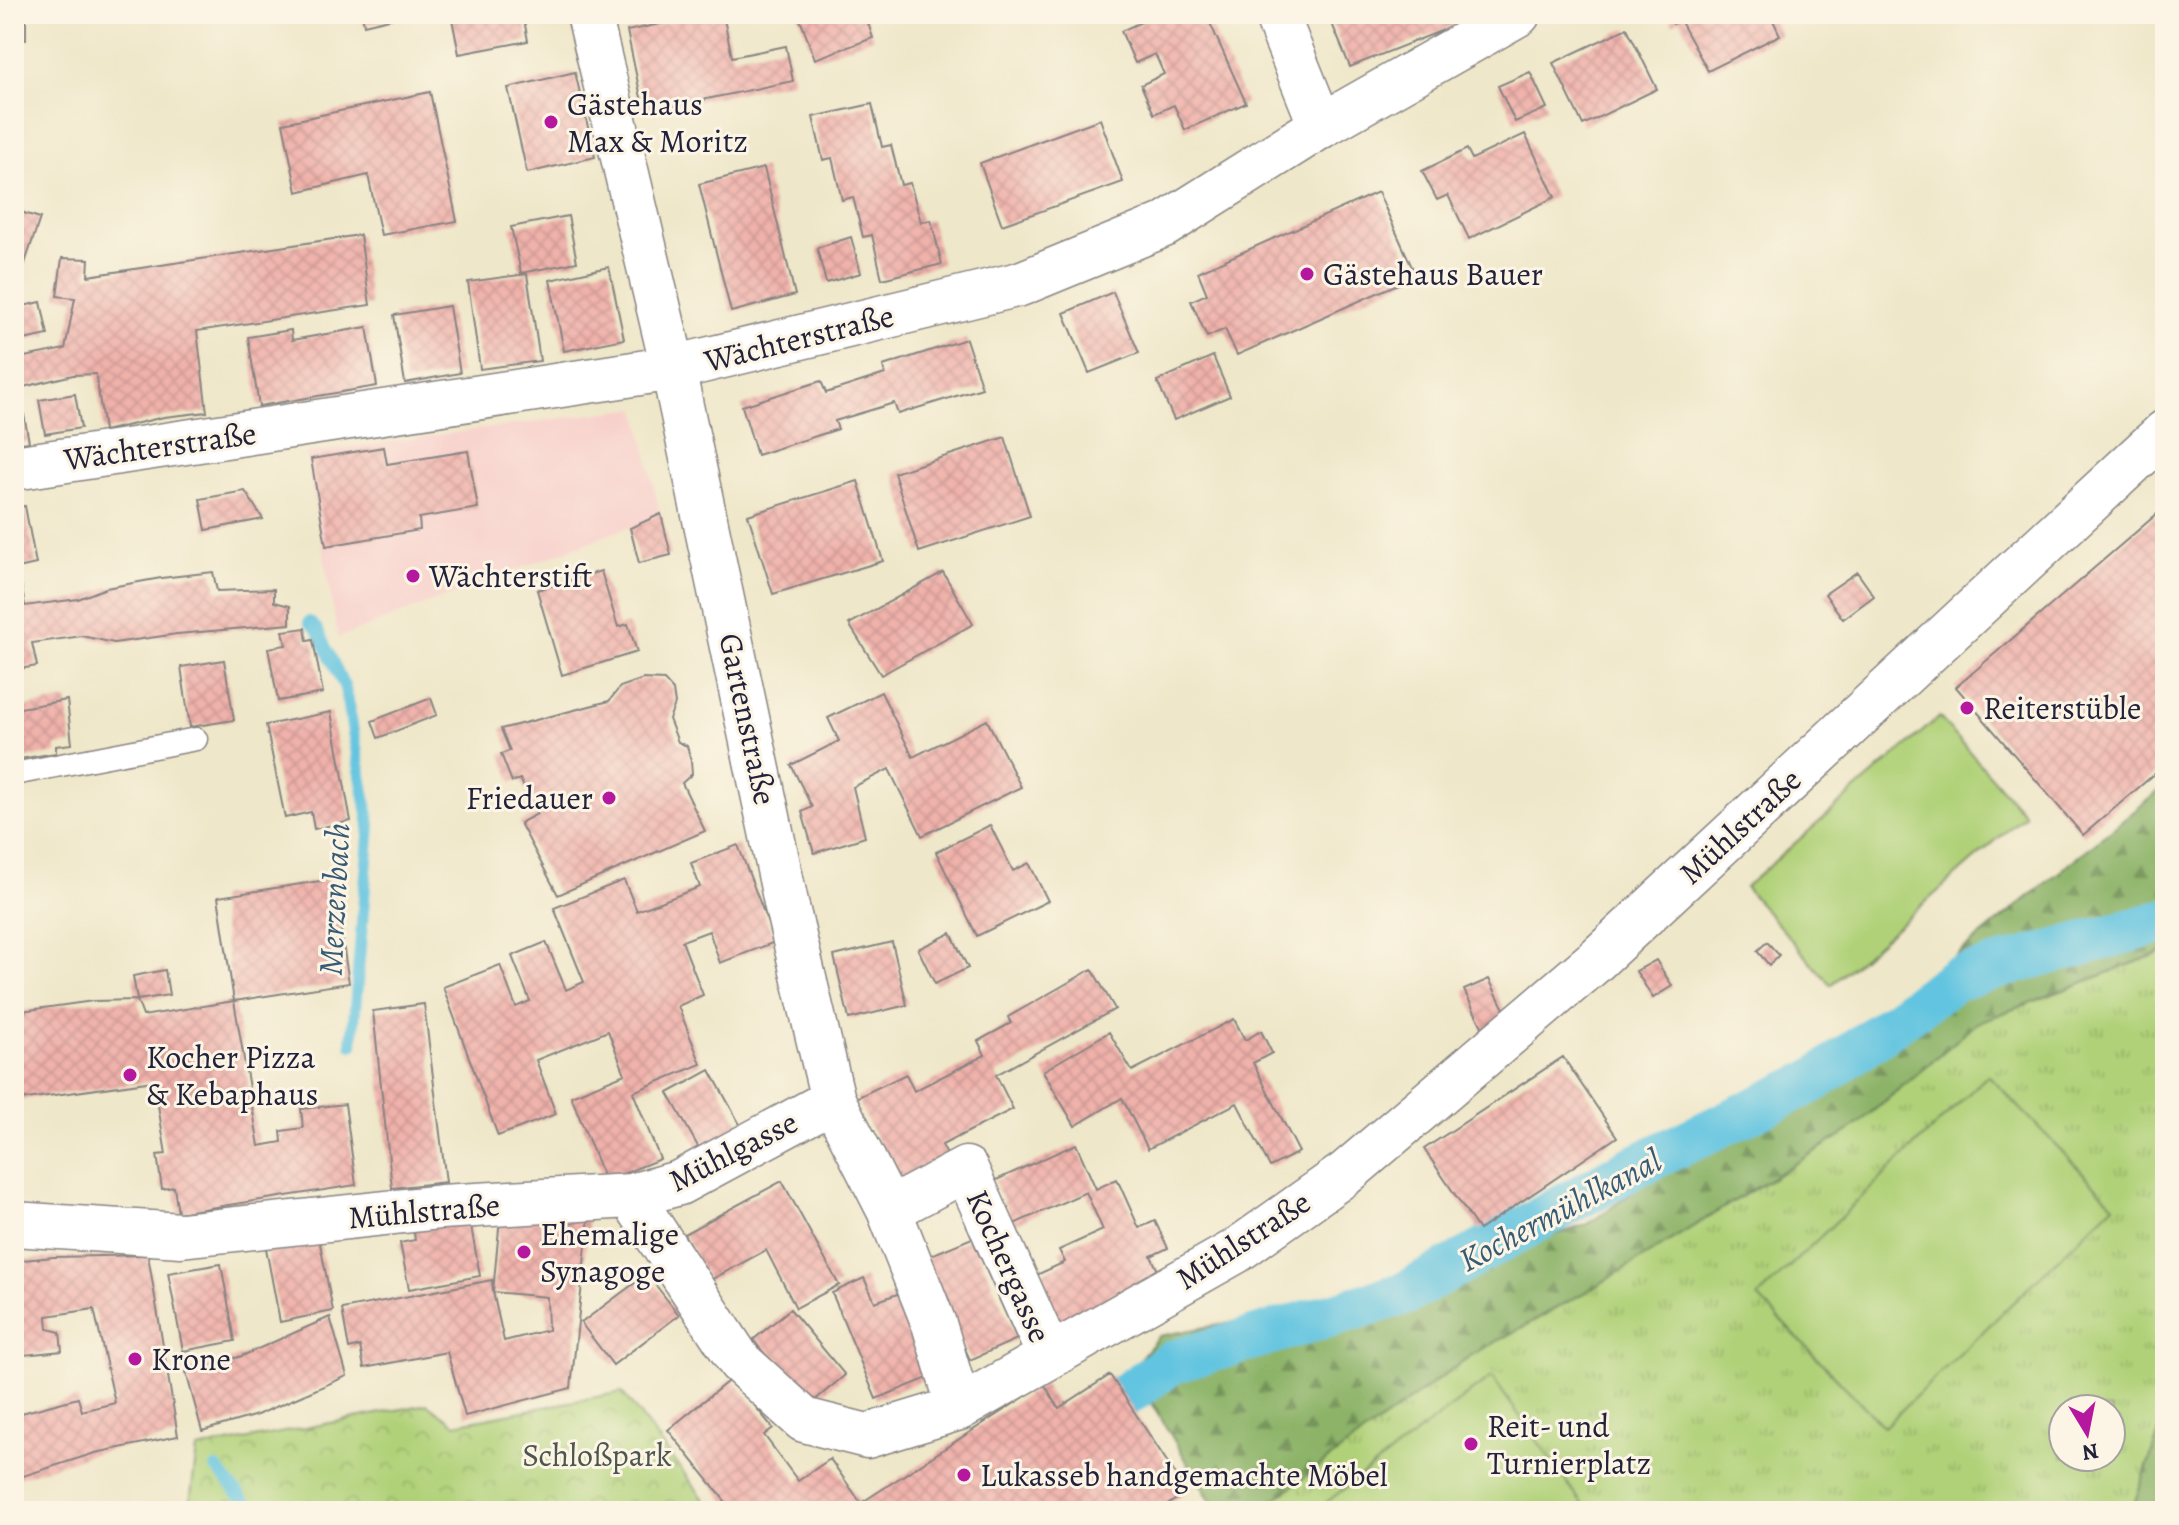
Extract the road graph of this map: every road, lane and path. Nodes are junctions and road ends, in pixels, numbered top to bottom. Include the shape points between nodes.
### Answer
1 (589, 14) edge
2 (1276, 14) edge
3 (1518, 14) edge
4 (1321, 126) junction
5 (673, 368) junction
6 (2165, 432) edge
7 (14, 468) edge
8 (196, 739) dead end
9 (14, 774) edge
10 (833, 1100) junction
11 (631, 1196) junction
12 (889, 1210) junction
13 (14, 1224) edge
14 (1049, 1355) junction
15 (959, 1408) junction

1 - 5 street, Gartenstraße
2 - 4 street
3 - 4 street, Wächterstraße
4 - 5 street, Wächterstraße via 1164,225 1020,284
5 - 7 street, Wächterstraße
5 - 10 street, Gartenstraße
6 - 14 street, Mühlstraße via 1594,962 1346,1173 1236,1251
8 - 9 lane
10 - 11 street, Mühlgasse via 679,1183
10 - 12 street, Gartenstraße
11 - 13 street, Mühlstraße via 441,1207 181,1235
11 - 15 street, Mühlstraße via 740,1362 804,1420 867,1436
12 - 14 street, Kochergasse via 966,1169
12 - 15 street, Gartenstraße via 934,1324
14 - 15 street, Mühlstraße

